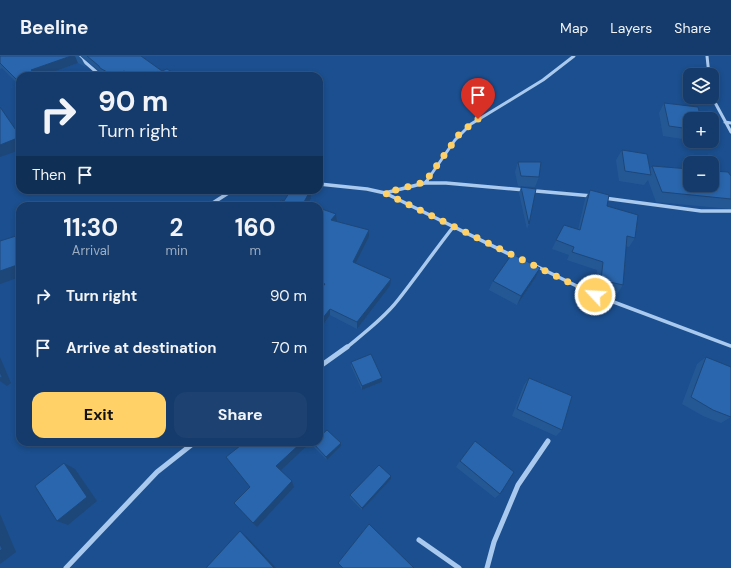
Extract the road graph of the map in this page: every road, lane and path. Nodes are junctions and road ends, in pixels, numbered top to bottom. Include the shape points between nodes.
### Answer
1 (78, 56) edge
2 (574, 56) edge
3 (707, 56) edge
4 (708, 68) edge
5 (96, 72) edge
6 (716, 104) edge
7 (725, 122) junction
8 (731, 123) edge
9 (731, 132) edge
10 (425, 182) junction
11 (323, 184) edge
12 (385, 193) junction
13 (227, 194) edge
14 (214, 202) edge
15 (731, 212) edge
16 (454, 226) junction
17 (517, 258) edge
18 (531, 264) edge
19 (731, 346) edge
20 (323, 364) edge
21 (548, 441) dead end
22 (190, 446) edge
23 (419, 540) dead end
24 (66, 568) edge
25 (459, 568) edge
26 (487, 568) edge

1 - 5 street
2 - 10 street via 543,80 471,124 455,140
3 - 4 street
6 - 7 street
7 - 8 street
7 - 9 street
10 - 12 street
10 - 15 street via 585,195 701,211
11 - 12 street
12 - 16 street
13 - 14 street
16 - 17 street
16 - 20 street via 385,314 345,349
18 - 19 street via 595,295
21 - 26 street via 518,485 494,542
22 - 24 street via 156,472
23 - 25 street

